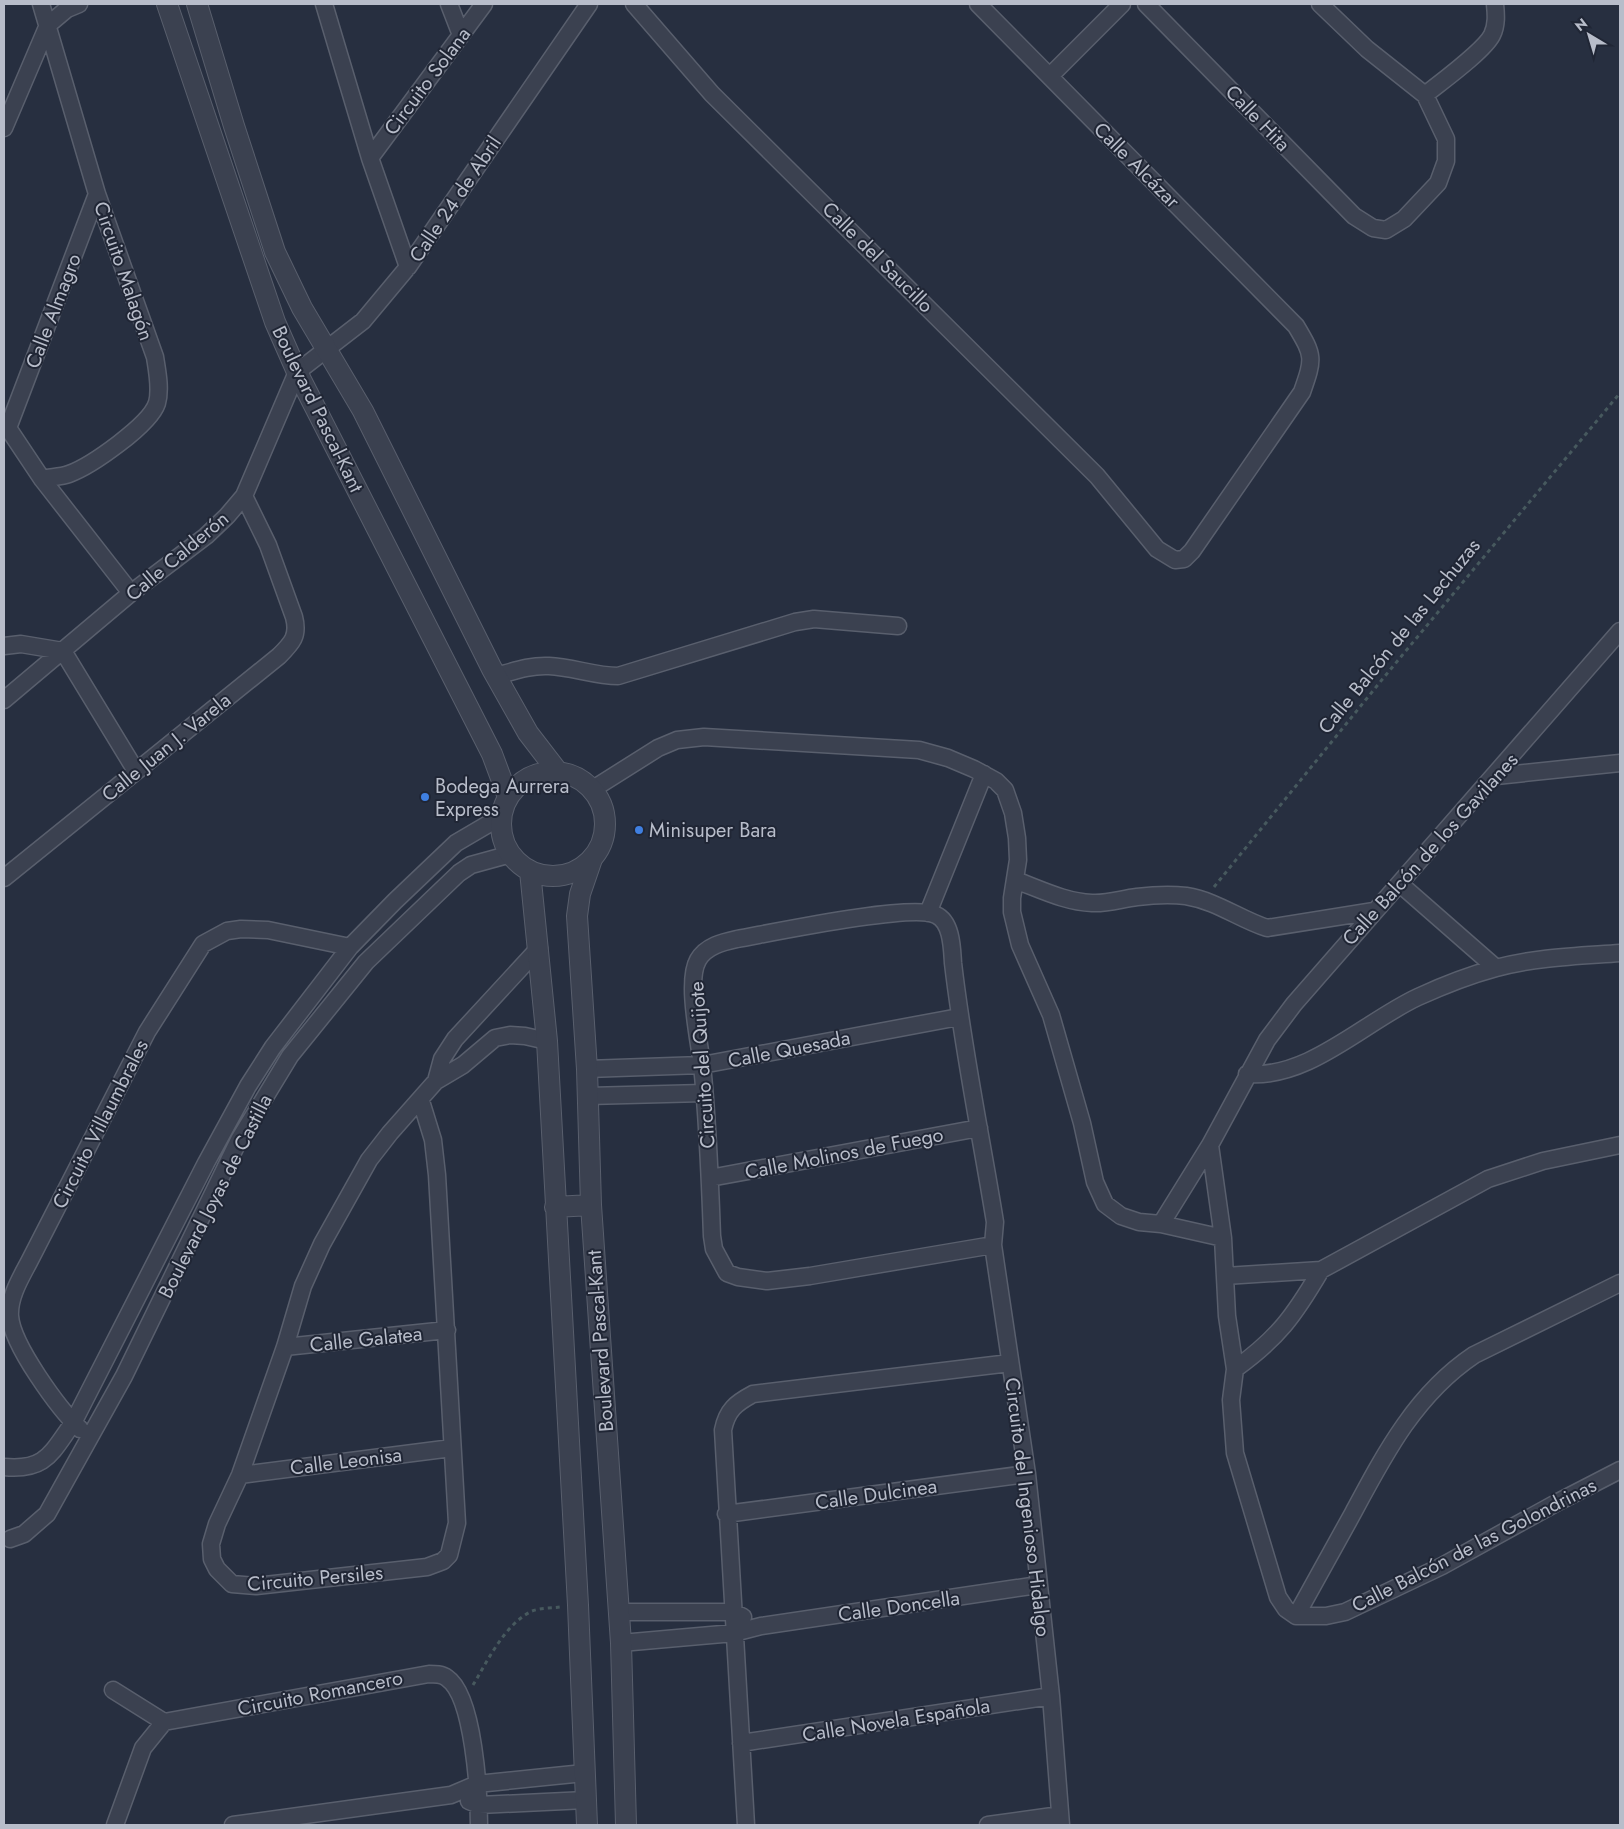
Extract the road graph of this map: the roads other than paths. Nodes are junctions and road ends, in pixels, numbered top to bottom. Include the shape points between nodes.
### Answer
1 (41, 4) edge
2 (79, 4) edge
3 (167, 4) edge
4 (197, 4) edge
5 (324, 4) edge
6 (449, 4) edge
7 (484, 4) edge
8 (589, 4) edge
9 (634, 4) edge
10 (978, 4) edge
11 (1122, 4) edge
12 (1146, 4) edge
13 (1320, 4) edge
14 (1495, 4) edge
15 (48, 25) junction
16 (461, 35) junction
17 (1050, 76) junction
18 (1426, 95) junction
19 (4, 128) edge
20 (370, 158) junction
21 (97, 194) junction
22 (408, 267) junction
23 (1296, 326) joint
24 (328, 350) junction
25 (297, 372) junction
26 (6, 425) edge
27 (42, 478) junction
28 (244, 496) junction
29 (131, 593) junction
30 (898, 626) dead end
31 (1620, 631) edge
32 (4, 646) edge
33 (63, 652) junction
34 (496, 676) junction
35 (4, 700) edge
36 (1620, 763) edge
37 (136, 771) junction
38 (558, 772) junction
39 (984, 774) junction
40 (1496, 776) junction
41 (593, 789) junction
42 (505, 807) junction
43 (511, 854) junction
44 (592, 859) junction
45 (530, 871) junction
46 (4, 878) edge
47 (1015, 880) junction
48 (1400, 884) junction
49 (1374, 911) junction
50 (928, 912) junction
51 (350, 947) junction
52 (540, 948) junction
53 (1620, 953) edge
54 (1496, 968) junction
55 (959, 1017) junction
56 (546, 1041) junction
57 (702, 1065) junction
58 (587, 1069) junction
59 (1248, 1074) junction
60 (436, 1081) junction
61 (704, 1093) junction
62 (588, 1096) junction
63 (421, 1101) junction
64 (979, 1128) junction
65 (1210, 1145) junction
66 (1620, 1145) edge
67 (710, 1178) junction
68 (591, 1205) junction
69 (555, 1207) junction
70 (1161, 1224) junction
71 (1223, 1238) junction
72 (993, 1245) junction
73 (1321, 1270) junction
74 (1225, 1276) junction
75 (1620, 1283) edge
76 (447, 1330) junction
77 (285, 1347) junction
78 (1010, 1363) junction
79 (1234, 1369) junction
80 (73, 1422) junction
81 (88, 1438) junction
82 (452, 1448) junction
83 (4, 1467) edge
84 (1620, 1470) edge
85 (240, 1474) junction
86 (1026, 1474) junction
87 (726, 1514) junction
88 (6, 1541) edge
89 (1038, 1585) junction
90 (619, 1612) junction
91 (733, 1612) junction
92 (1296, 1616) junction
93 (761, 1626) junction
94 (734, 1632) junction
95 (621, 1642) junction
96 (113, 1690) dead end
97 (1051, 1696) junction
98 (164, 1722) junction
99 (741, 1743) junction
100 (584, 1773) junction
101 (477, 1784) junction
102 (451, 1795) junction
103 (586, 1800) junction
104 (479, 1805) junction
105 (1061, 1820) edge
106 (115, 1825) edge
107 (233, 1825) edge
108 (479, 1825) edge
109 (587, 1825) edge
110 (626, 1825) edge
111 (746, 1825) edge
112 (988, 1825) edge

1 - 15 street, Circuito Malagón
2 - 15 street via 67,9
3 - 25 street, Boulevard Pascal-Kant via 259,280
4 - 24 street, Boulevard Pascal-Kant via 275,252 302,308
5 - 20 street, Circuito Solana
6 - 16 street
7 - 16 street, Circuito Solana
8 - 22 street, Calle 24 de Abril
9 - 23 street, Calle del Saucillo via 712,94 1097,476 1166,556 1184,559 1192,551 1302,392 1312,365 1307,345
10 - 17 street, Calle Alcázar
11 - 17 street
12 - 18 street, Calle Hita via 1354,216 1373,228 1386,230 1404,220 1438,183 1446,161 1446,139
13 - 18 street via 1367,49
14 - 18 street via 1492,35
15 - 19 street
15 - 21 street, Circuito Malagón
16 - 20 street, Circuito Solana
17 - 23 street, Calle Alcázar
20 - 22 street, Circuito Solana
21 - 26 street, Calle Almagro
21 - 27 street, Circuito Malagón via 155,357 157,402 148,418 128,437 68,475
22 - 24 street, Calle 24 de Abril via 363,321
24 - 25 street, Calle 24 de Abril
24 - 34 street, Boulevard Pascal-Kant via 363,411
25 - 28 street, Calle Calderón
25 - 42 street, Boulevard Pascal-Kant via 492,754
26 - 27 street
27 - 29 street
28 - 29 street, Calle Calderón via 206,536
28 - 37 street, Calle Juan J. Varela via 268,545 297,628 295,638
29 - 33 street, Calle Calderón
30 - 34 street via 805,620 618,676 532,666
31 - 40 street, Calle Balcón de los Gavilanes
32 - 33 street via 20,644
33 - 35 street, Calle Calderón
33 - 37 street
34 - 38 street, Boulevard Pascal-Kant via 528,733
36 - 40 street
37 - 46 street, Calle Juan J. Varela
38 - 41 street via 577,777
38 - 42 street via 539,774 521,783
39 - 41 street via 948,758 919,750 704,737 678,740 658,748
39 - 47 street via 1006,790 1014,813 1017,838
39 - 50 street
40 - 48 street, Calle Balcón de los Gavilanes
41 - 44 street via 602,805 606,824 602,842
42 - 43 street via 502,836
42 - 51 street, Boulevard Joyas de Castilla via 456,843
43 - 45 street
43 - 81 street, Boulevard Joyas de Castilla via 470,866 452,879 366,962 290,1056 239,1140 124,1376
44 - 45 street via 574,872 552,876
44 - 58 street, Boulevard Pascal-Kant via 580,894 577,916
45 - 52 street, Boulevard Pascal-Kant
47 - 49 street via 1066,899 1090,903 1169,895 1203,900 1268,928
47 - 70 street via 1012,912 1020,945 1051,1015 1095,1182 1105,1204 1121,1216
48 - 49 street, Calle Balcón de los Gavilanes
48 - 54 street
49 - 59 street, Calle Balcón de los Gavilanes via 1294,1004 1267,1040
50 - 55 street via 943,920 951,939
50 - 57 street, Circuito del Quijote via 873,916 737,939 722,942 706,951 698,961 694,981
51 - 80 street, Boulevard Joyas de Castilla via 301,1008 248,1086
51 - 80 street, Circuito Villaumbrales via 268,930 227,931 203,944 146,1032 15,1290 12,1303 10,1318 18,1338 39,1378
52 - 56 street, Boulevard Pascal-Kant
52 - 60 street, Circuito Persiles via 456,1039 442,1059
53 - 54 street via 1549,959
54 - 59 street via 1417,997 1292,1069
55 - 57 street, Calle Quesada
55 - 64 street
56 - 60 street, Circuito Persiles via 510,1035 495,1038 463,1065
56 - 69 street, Boulevard Pascal-Kant
57 - 58 street, Calle Quesada
57 - 61 street, Circuito del Quijote
58 - 62 street, Boulevard Pascal-Kant
59 - 65 street, Calle Balcón de los Gavilanes
60 - 63 street, Circuito Persiles
61 - 62 street
61 - 67 street, Circuito del Quijote
62 - 68 street, Boulevard Pascal-Kant
63 - 76 street, Circuito Persiles via 433,1140
63 - 77 street, Circuito Persiles via 369,1160 322,1244 303,1286
64 - 67 street, Calle Molinos de Fuego
64 - 72 street via 995,1222
65 - 70 street, Calle Balcón de los Gavilanes
65 - 71 street
66 - 73 street via 1543,1161 1488,1180
67 - 72 street, Circuito del Quijote via 714,1250 727,1272 738,1277 767,1281 810,1276
68 - 69 street
68 - 90 street, Boulevard Pascal-Kant
69 - 100 street, Boulevard Pascal-Kant via 578,1605
70 - 71 street
71 - 74 street
72 - 78 street
73 - 74 street
73 - 79 street via 1288,1323 1265,1347
74 - 79 street
75 - 92 street via 1474,1355 1452,1370 1427,1395 1400,1429
76 - 77 street, Calle Galatea
76 - 82 street, Circuito Persiles
77 - 85 street, Circuito Persiles
78 - 86 street, Circuito del Ingenioso Hidalgo
78 - 87 street, Circuito del Ingenioso Hidalgo via 753,1394 737,1402 729,1410 723,1430
79 - 92 street via 1231,1407 1235,1453 1278,1597
80 - 81 street, Circuito Villaumbrales
80 - 83 street, Boulevard Joyas de Castilla via 45,1462 18,1468
81 - 88 street, Boulevard Joyas de Castilla via 47,1514 24,1534
82 - 85 street, Calle Leonisa
82 - 85 street, Circuito Persiles via 457,1523 455,1540 443,1561 427,1567 256,1586 232,1584 217,1569 212,1559 211,1544
84 - 92 street, Calle Balcón de las Golondrinas via 1442,1566 1344,1612
86 - 87 street, Calle Dulcinea
86 - 89 street, Circuito del Ingenioso Hidalgo
87 - 91 street, Circuito del Ingenioso Hidalgo
89 - 93 street, Calle Doncella
89 - 97 street, Circuito del Ingenioso Hidalgo
90 - 91 street
90 - 95 street, Boulevard Pascal-Kant
91 - 93 street
91 - 94 street, Circuito del Ingenioso Hidalgo
93 - 94 street, Calle Doncella
94 - 95 street, Calle Doncella
94 - 99 street, Circuito del Ingenioso Hidalgo
95 - 110 street, Boulevard Pascal-Kant
96 - 98 street
97 - 99 street, Calle Novela Española
97 - 105 street, Circuito del Ingenioso Hidalgo
98 - 101 street, Circuito Romancero via 417,1675 440,1675 448,1678 464,1701
98 - 106 street via 143,1748
99 - 111 street, Circuito del Ingenioso Hidalgo
100 - 101 street
100 - 103 street, Boulevard Pascal-Kant
101 - 102 street
101 - 104 street, Circuito Romancero
102 - 104 street
102 - 107 street
103 - 104 street
103 - 109 street, Boulevard Pascal-Kant
104 - 108 street, Circuito Romancero
105 - 112 street, Circuito del Ingenioso Hidalgo

